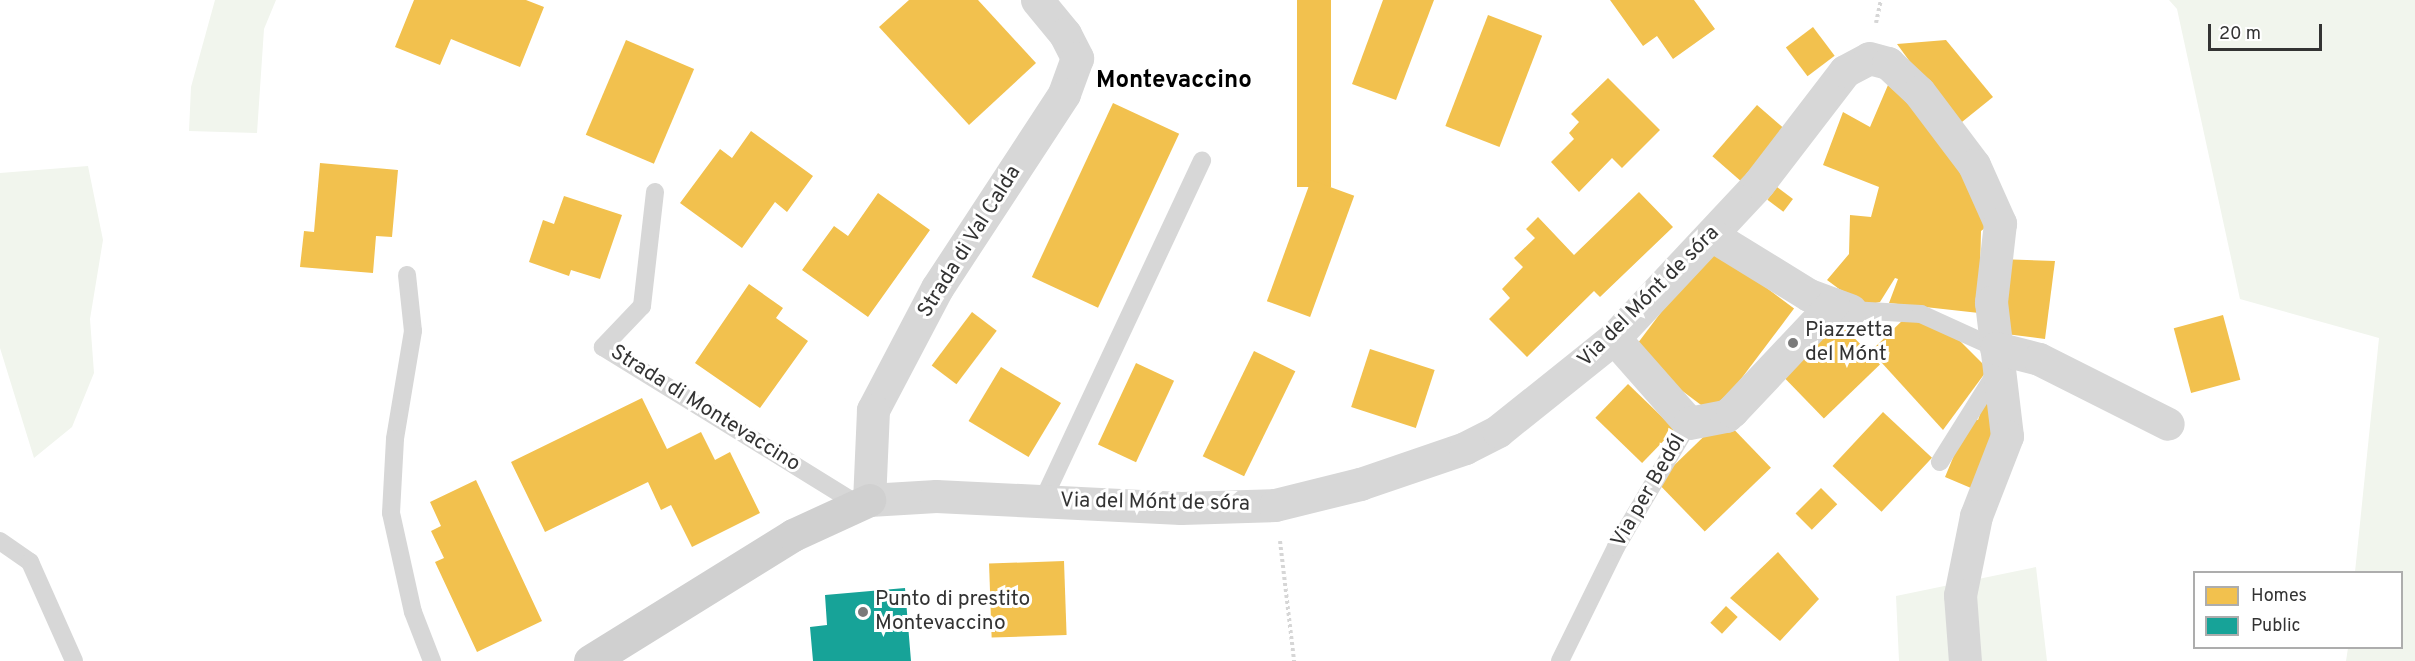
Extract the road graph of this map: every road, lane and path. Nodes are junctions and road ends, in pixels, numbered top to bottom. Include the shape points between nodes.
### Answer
1 (1037, 0) edge
2 (1202, 160) dead end
3 (655, 192) dead end
4 (1713, 236) junction
5 (407, 275) dead end
6 (1842, 307) junction
7 (1614, 338) junction
8 (1996, 348) junction
9 (1689, 423) junction
10 (2168, 424) dead end
11 (1940, 462) dead end
12 (1043, 500) junction
13 (863, 502) junction
14 (1275, 505) junction
15 (0, 541) edge
16 (74, 661) edge
17 (432, 661) edge
18 (591, 661) edge
19 (1294, 661) edge
20 (1560, 661) edge
21 (1965, 661) edge

1 - 13 street, Strada di Val Calda via 1065,34 1077,58 1065,94 937,288 873,411
2 - 12 lane, Via del Mónt de sóra
3 - 13 lane, Strada di Montevaccino via 642,306 603,347
4 - 6 street via 1809,295
4 - 7 street, Via del Mónt de sóra
4 - 8 street, Via del Mónt de sóra via 1845,71 1869,58 1887,63 1918,92 1974,165 2000,223 1991,302
5 - 17 lane via 413,331 395,439 391,513 413,612
6 - 8 lane via 1921,314
6 - 9 street via 1726,416
7 - 9 street, Via per Bedól
7 - 14 street, Via del Mónt de sóra via 1498,430 1465,448 1360,484
8 - 10 street via 2038,359
8 - 11 lane, Via del Mónt de sóra via 1992,379
8 - 21 street via 2007,436 1976,516 1960,595
9 - 20 lane, Via per Bedól via 1616,547
12 - 13 street, Via del Mónt de sóra via 936,496
12 - 14 street, Via del Mónt de sóra via 1181,508
13 - 18 street via 793,535
14 - 19 path
15 - 16 lane via 30,562

